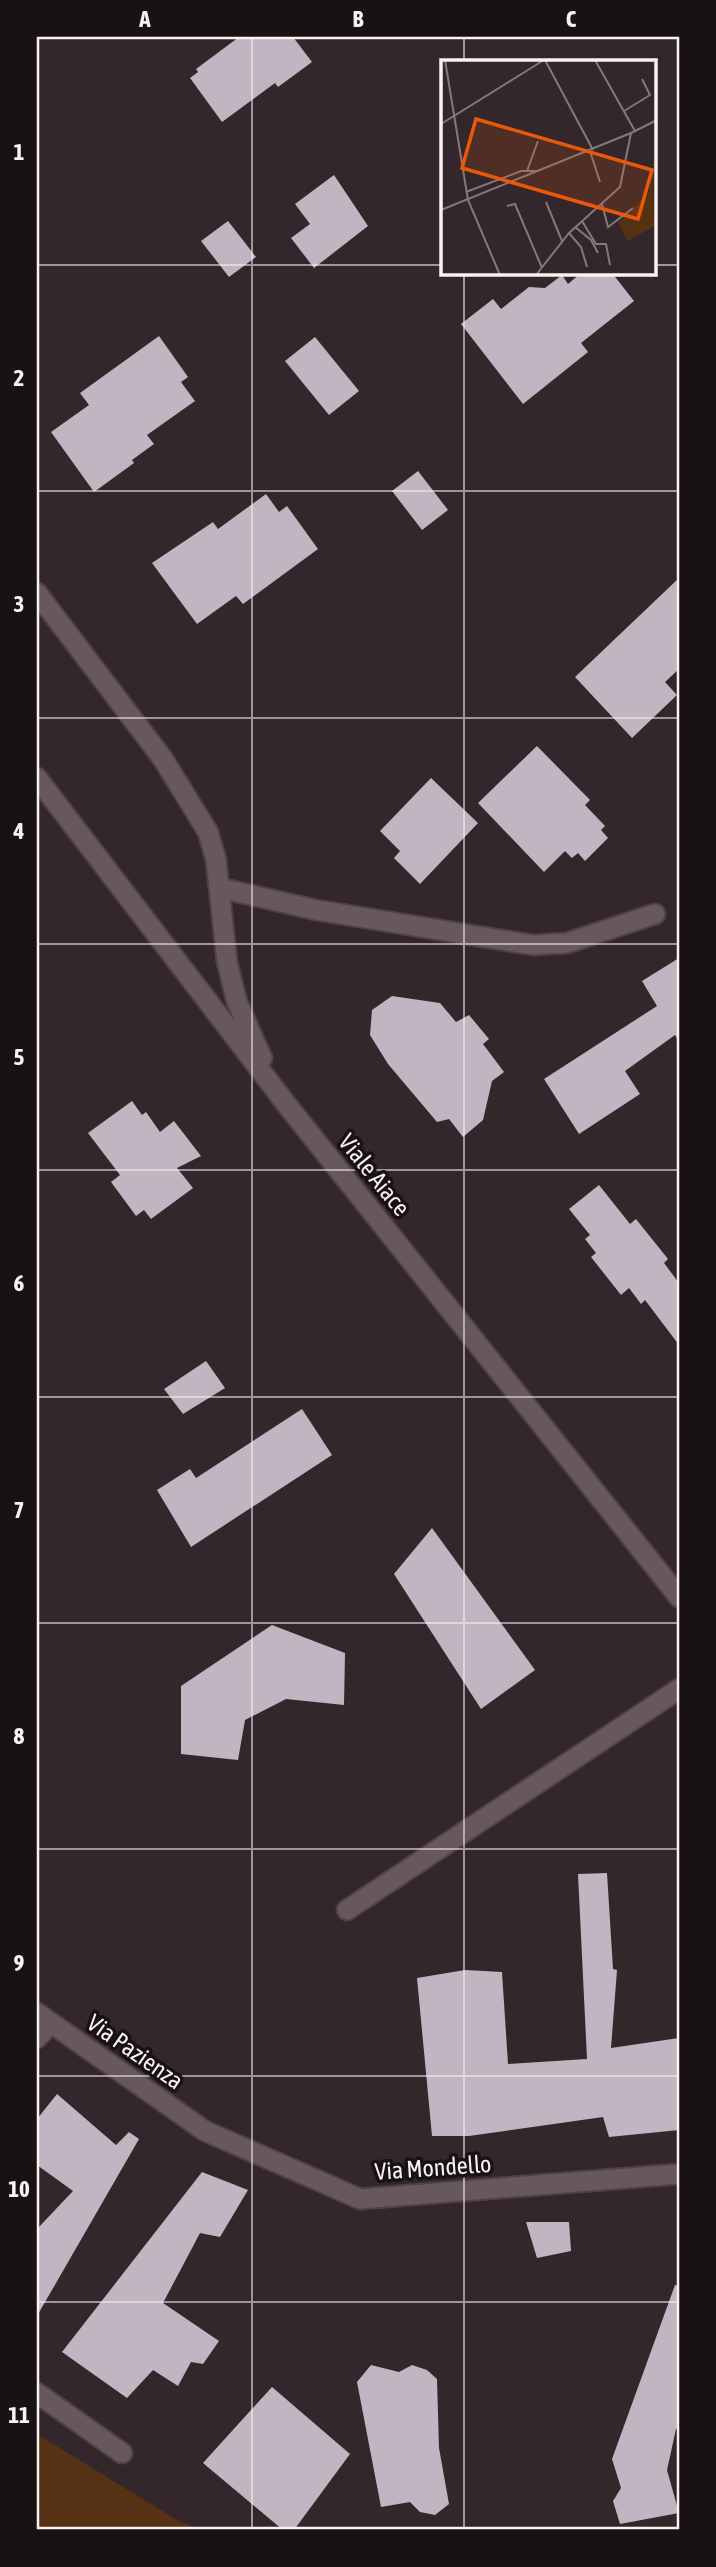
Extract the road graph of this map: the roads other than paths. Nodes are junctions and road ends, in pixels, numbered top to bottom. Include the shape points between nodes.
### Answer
1 (37, 593) edge
2 (37, 778) edge
3 (220, 888) junction
4 (655, 914) dead end
5 (287, 1105) junction
6 (679, 1597) edge
7 (679, 1689) edge
8 (346, 1910) dead end
9 (44, 2018) edge
10 (37, 2038) edge
11 (205, 2132) joint
12 (679, 2175) edge
13 (37, 2393) edge
14 (122, 2453) dead end

1 - 3 street via 189,798 208,832
2 - 5 street, Viale Aiace
3 - 4 street via 316,910 533,945 567,943
3 - 5 street via 227,962 237,1002
5 - 6 street, Viale Aiace
7 - 8 street
9 - 10 street
9 - 11 street, Via Pazienza
11 - 12 street, Via Mondello via 360,2199
13 - 14 street

